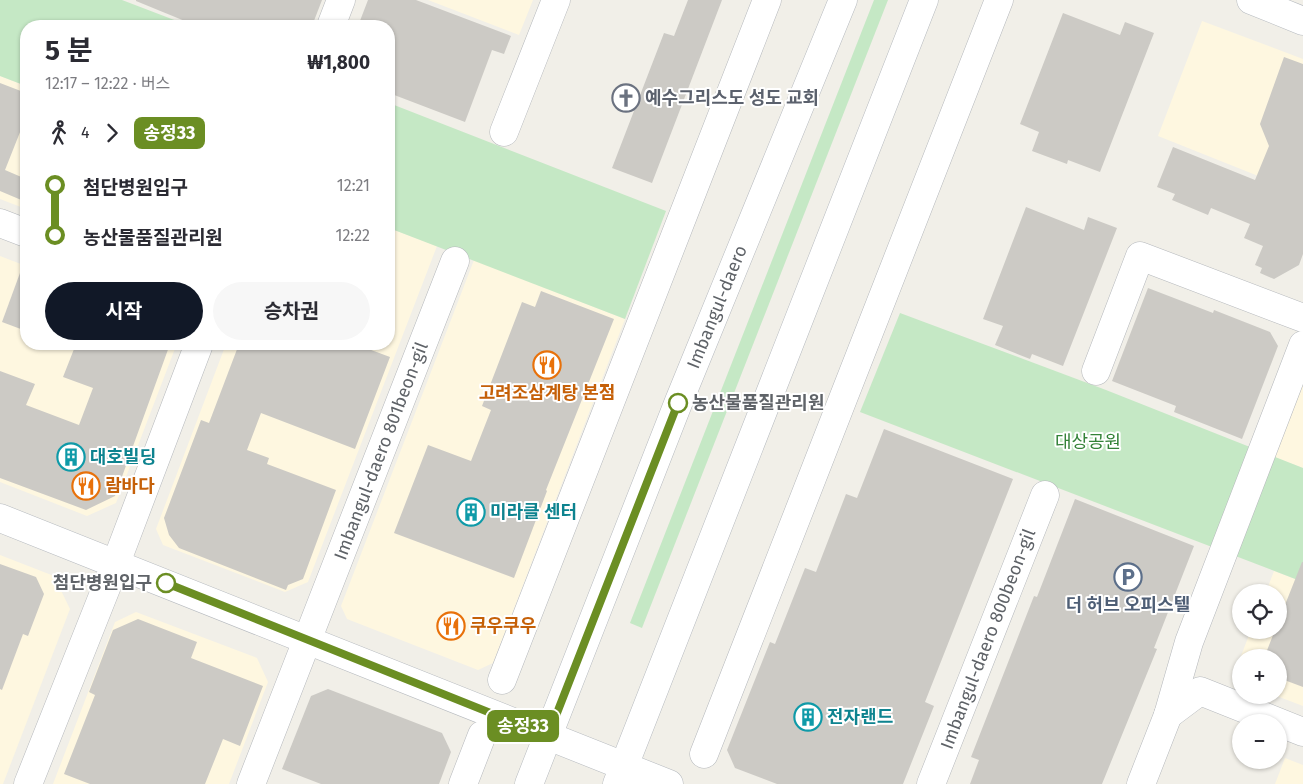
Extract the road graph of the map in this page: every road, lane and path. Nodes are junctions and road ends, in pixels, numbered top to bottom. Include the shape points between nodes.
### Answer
1 (341, 0) edge
2 (556, 0) edge
3 (767, 0) edge
4 (843, 0) edge
5 (924, 0) edge
6 (999, 0) edge
7 (1251, 0) edge
8 (333, 20) edge
9 (1303, 21) edge
10 (504, 132) dead end
11 (0, 223) edge
12 (20, 231) edge
13 (455, 260) dead end
14 (1303, 318) edge
15 (1303, 345) edge
16 (197, 350) edge
17 (1096, 371) dead end
18 (1045, 495) dead end
19 (0, 518) edge
20 (116, 563) junction
21 (307, 640) junction
22 (502, 680) dead end
23 (1168, 715) junction
24 (1303, 732) edge
25 (482, 735) dead end
26 (548, 736) junction
27 (704, 754) dead end
28 (620, 775) edge
29 (28, 784) edge
30 (251, 784) edge
31 (463, 784) edge
32 (529, 784) edge
33 (669, 784) edge
34 (931, 784) edge
35 (1141, 784) edge

1 - 8 street
2 - 10 street
3 - 22 street
4 - 26 street, Imbangul-daero via 679,401
5 - 28 street
6 - 27 street
7 - 9 street
11 - 12 street
13 - 21 street, Imbangul-daero 801beon-gil
14 - 17 street via 1140,256
15 - 23 street via 1189,642
16 - 20 street
18 - 34 street, Imbangul-daero 800beon-gil
19 - 20 street
20 - 21 street
20 - 29 street
21 - 26 street
21 - 30 street, Imbangul-daero 801beon-gil
23 - 24 street via 1200,691
23 - 35 street
25 - 31 street
26 - 28 street
26 - 32 street, Imbangul-daero
28 - 33 street

